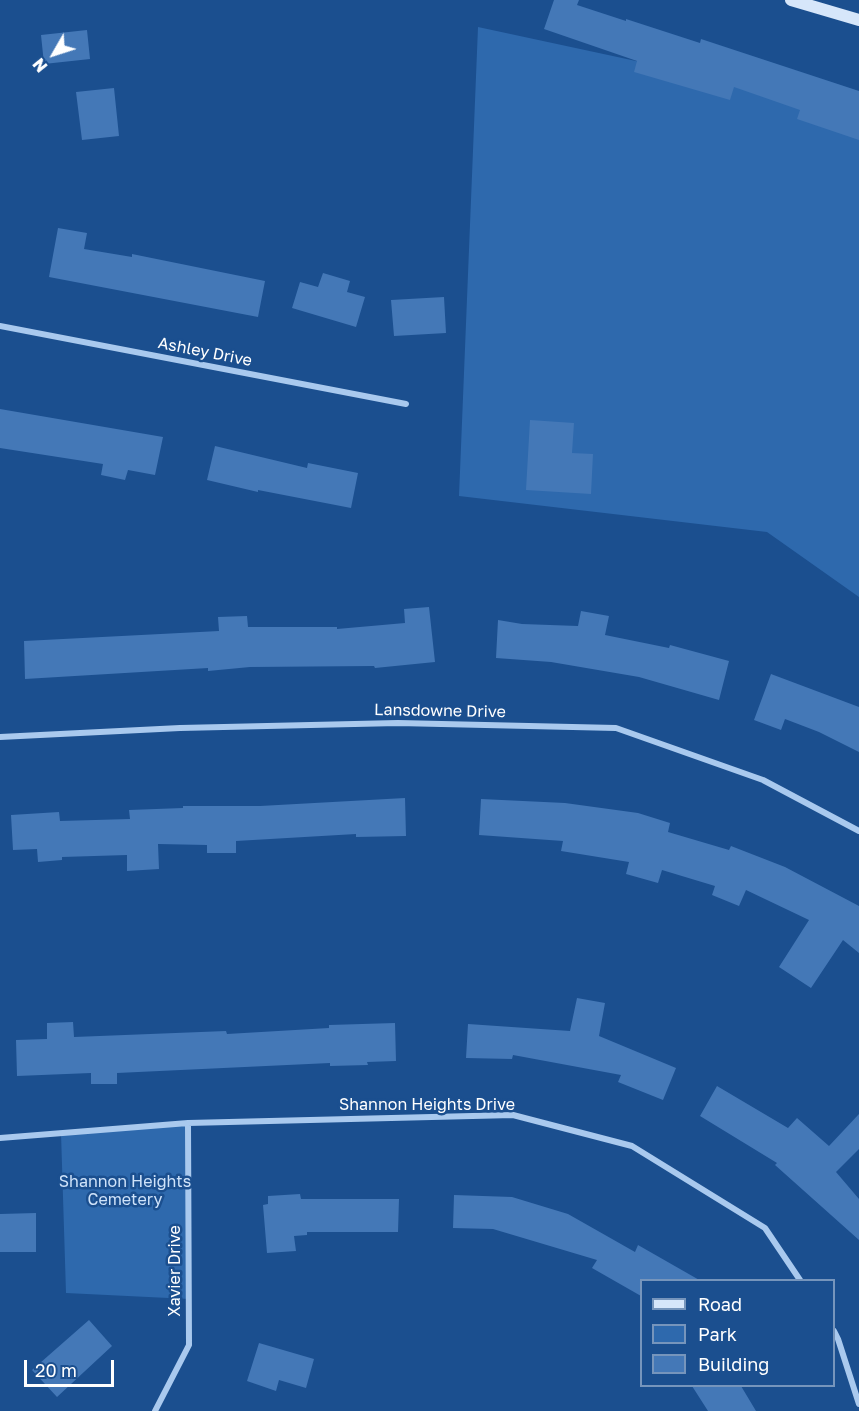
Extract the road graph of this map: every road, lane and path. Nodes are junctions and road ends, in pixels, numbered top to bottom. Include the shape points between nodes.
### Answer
1 (791, 0) edge
2 (859, 20) edge
3 (0, 326) edge
4 (406, 405) dead end
5 (0, 737) edge
6 (859, 831) edge
7 (188, 1123) junction
8 (0, 1138) edge
9 (799, 1279) edge
10 (835, 1334) edge
11 (859, 1404) edge
12 (155, 1411) edge

1 - 2 street
3 - 4 street, Ashley Drive
5 - 6 street, Lansdowne Drive via 398,723 616,728 763,780
7 - 8 street, Shannon Heights Drive
7 - 9 street, Shannon Heights Drive via 513,1115 600,1137 632,1146 765,1227
7 - 12 street, Xavier Drive via 189,1345
10 - 11 street

